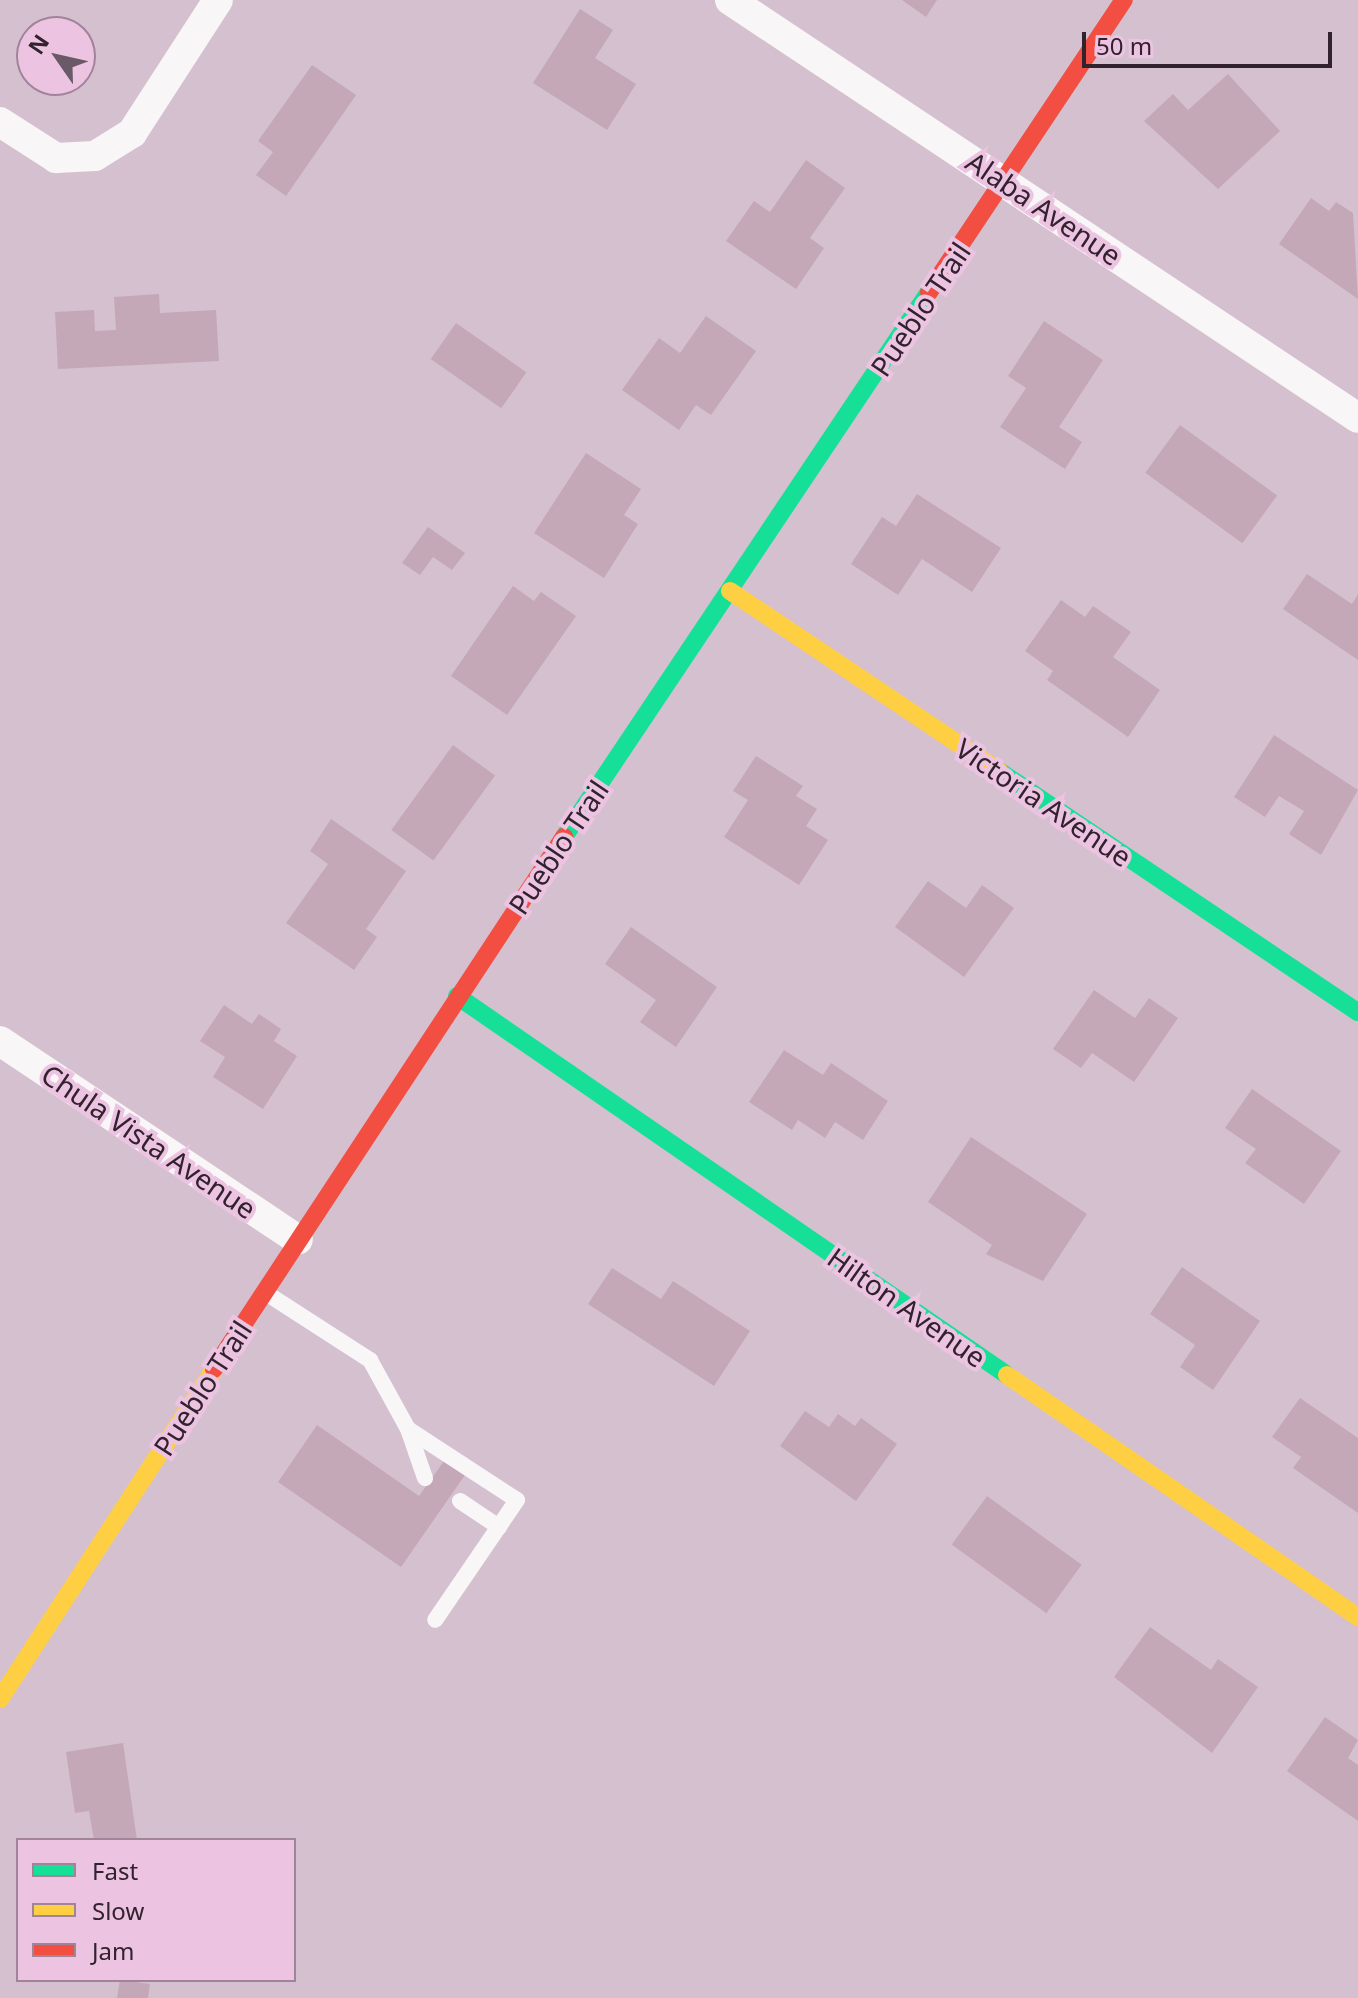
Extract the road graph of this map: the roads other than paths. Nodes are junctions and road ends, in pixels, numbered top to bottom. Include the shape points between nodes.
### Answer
1 (218, 0) edge
2 (730, 0) edge
3 (1124, 0) edge
4 (0, 122) edge
5 (1006, 182) junction
6 (1358, 418) edge
7 (730, 591) junction
8 (457, 996) junction
9 (1358, 1012) edge
10 (0, 1041) edge
11 (298, 1240) junction
12 (264, 1293) junction
13 (408, 1429) junction
14 (425, 1478) dead end
15 (460, 1501) dead end
16 (499, 1527) junction
17 (1358, 1617) edge
18 (435, 1620) dead end
19 (0, 1699) edge

1 - 4 street via 132,133 95,156 56,158
2 - 5 street, Alaba Avenue
3 - 5 street, Pueblo Trail
5 - 6 street, Alaba Avenue
5 - 7 street, Pueblo Trail
7 - 8 street, Pueblo Trail
7 - 9 street, Victoria Avenue
8 - 11 street, Pueblo Trail
8 - 17 street, Hilton Avenue
10 - 11 street, Chula Vista Avenue
11 - 12 street, Pueblo Trail
12 - 13 lane via 370,1360
12 - 19 street, Pueblo Trail
13 - 14 lane
13 - 16 lane via 517,1500
15 - 16 lane
16 - 18 lane

